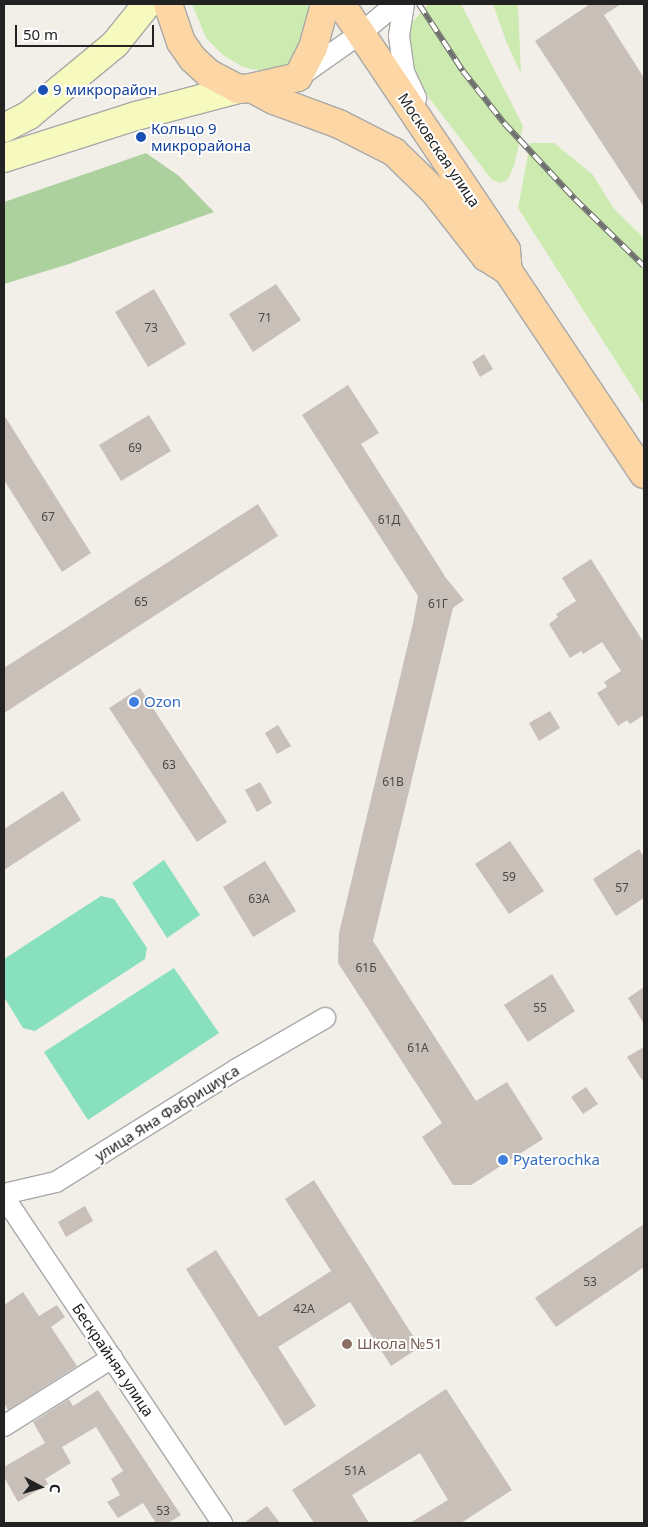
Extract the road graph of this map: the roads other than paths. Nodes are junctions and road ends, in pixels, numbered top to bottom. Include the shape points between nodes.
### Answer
1 (147, 4) edge
2 (168, 4) edge
3 (325, 4) edge
4 (341, 4) edge
5 (396, 4) edge
6 (404, 4) edge
7 (361, 33) junction
8 (298, 77) junction
9 (244, 88) junction
10 (4, 128) edge
11 (442, 154) junction
12 (4, 158) edge
13 (508, 271) junction
14 (644, 474) edge
15 (325, 1018) dead end
16 (4, 1195) edge
17 (112, 1358) junction
18 (4, 1426) edge
19 (214, 1520) edge

1 - 10 main road via 115,44 30,115
2 - 9 main road, Московская улица via 181,42 193,58 208,73
3 - 8 main road via 313,48
4 - 7 main road, Московская улица
5 - 7 street
6 - 11 street via 400,36 404,72
7 - 8 street
7 - 11 main road, Московская улица
8 - 9 main road
9 - 12 main road via 136,116
9 - 13 main road, Московская улица via 340,124 394,152 435,192 486,257
11 - 13 main road, Московская улица via 506,250
13 - 14 main road, Московская улица
15 - 16 street, улица Яна Фабрициуса via 56,1182
16 - 17 street, Бескрайняя улица
17 - 18 street
17 - 19 street, Бескрайняя улица

